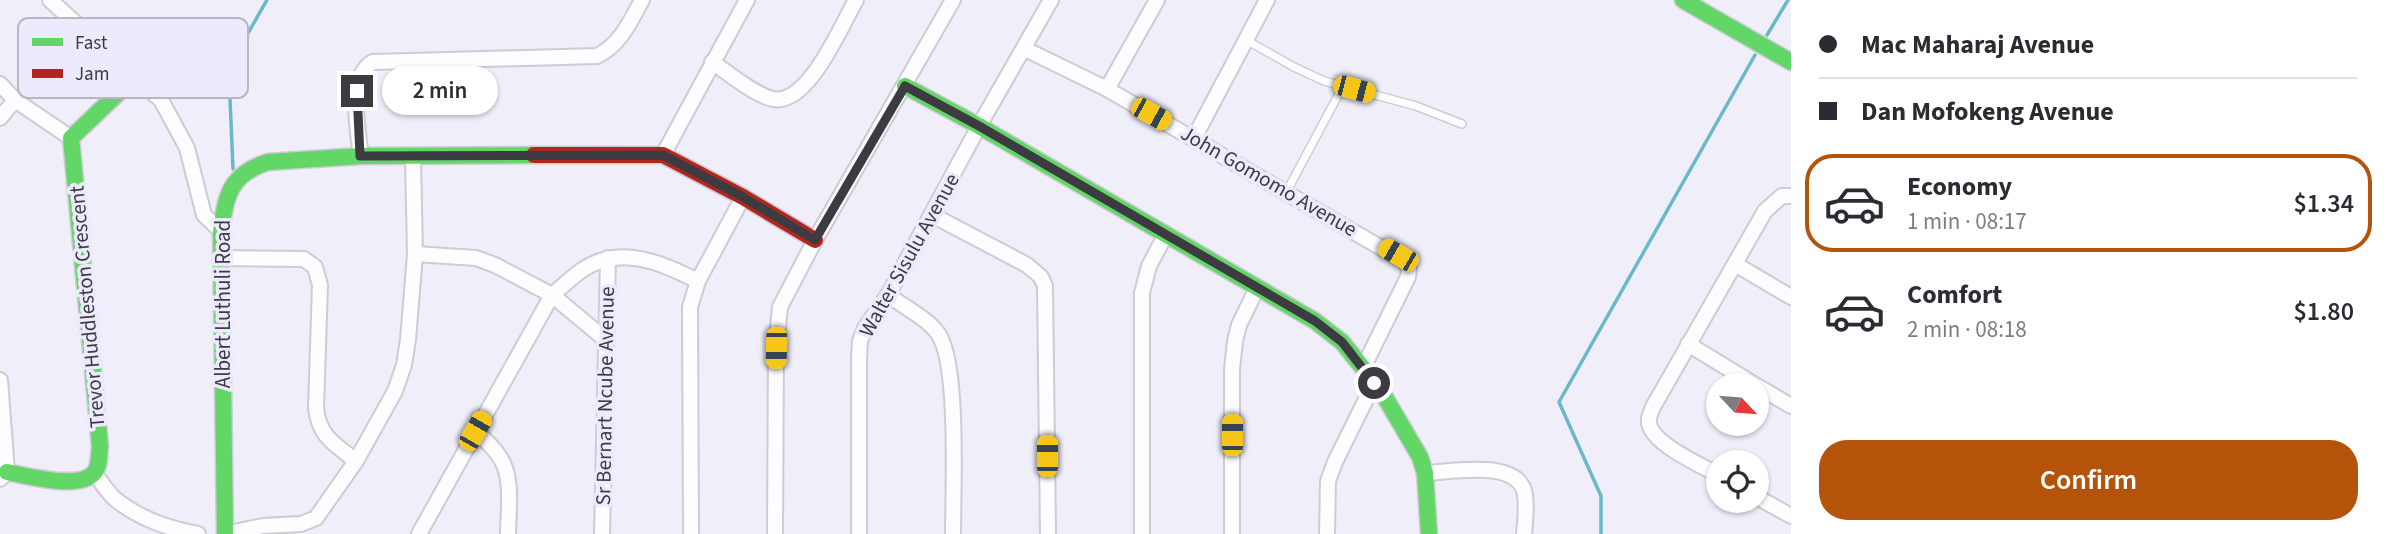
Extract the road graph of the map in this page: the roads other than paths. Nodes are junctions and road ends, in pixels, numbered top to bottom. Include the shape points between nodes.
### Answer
1 (50, 0) edge
2 (642, 0) edge
3 (747, 0) edge
4 (856, 0) edge
5 (953, 0) edge
6 (1051, 0) edge
7 (1157, 0) edge
8 (1267, 0) edge
9 (1683, 0) edge
10 (1706, 6) edge
11 (70, 18) edge
12 (1246, 40) junction
13 (1025, 49) junction
14 (712, 62) junction
15 (1791, 62) edge
16 (0, 83) edge
17 (905, 86) junction
18 (1343, 86) junction
19 (1107, 89) junction
20 (113, 98) edge
21 (159, 98) edge
22 (15, 100) junction
23 (0, 118) edge
24 (1462, 124) dead end
25 (979, 126) junction
26 (71, 138) junction
27 (1194, 138) junction
28 (663, 155) junction
29 (360, 156) junction
30 (413, 157) junction
31 (1287, 191) junction
32 (1791, 196) edge
33 (743, 197) junction
34 (932, 215) junction
35 (221, 231) junction
36 (1166, 234) junction
37 (815, 240) junction
38 (415, 254) junction
39 (222, 258) junction
40 (608, 258) junction
41 (1735, 264) junction
42 (698, 281) junction
43 (1257, 288) junction
44 (552, 295) junction
45 (888, 296) junction
46 (1791, 297) edge
47 (606, 340) junction
48 (1688, 344) junction
49 (1363, 368) junction
50 (1736, 373) edge
51 (0, 380) edge
52 (1374, 383) junction
53 (1769, 393) edge
54 (1791, 407) edge
55 (475, 431) junction
56 (356, 461) junction
57 (1706, 468) edge
58 (94, 472) junction
59 (1425, 473) junction
60 (4, 475) edge
61 (1769, 504) edge
62 (1791, 516) edge
63 (198, 534) edge
64 (224, 534) edge
65 (419, 534) edge
66 (508, 534) edge
67 (602, 534) edge
68 (691, 534) edge
69 (775, 534) edge
70 (859, 534) edge
71 (953, 534) edge
72 (1048, 534) edge
73 (1142, 534) edge
74 (1232, 534) edge
75 (1327, 534) edge
76 (1429, 534) edge
77 (1524, 534) edge

1 - 11 street
2 - 29 street via 617,42 597,57 369,64 357,91
3 - 14 street
4 - 14 street via 815,72 785,100 766,97
5 - 17 street
6 - 13 street, Walter Sisulu Avenue
7 - 19 street
8 - 12 street
9 - 10 street
10 - 15 street
12 - 18 lane via 1306,73
12 - 27 street
13 - 19 street, John Gomomo Avenue
13 - 25 street, Walter Sisulu Avenue
14 - 28 street
16 - 22 street
17 - 25 street
17 - 37 street
18 - 24 lane
18 - 31 lane
19 - 27 street, John Gomomo Avenue
20 - 26 street
21 - 35 street via 187,148 204,215
22 - 23 street
22 - 26 street
25 - 34 street, Walter Sisulu Avenue
25 - 36 street
26 - 58 street, Trevor Huddleston Crescent via 100,446
27 - 31 street, John Gomomo Avenue
28 - 30 street, Albert Luthuli Road
28 - 33 street, Albert Luthuli Road
29 - 30 street, Albert Luthuli Road
29 - 35 street, Albert Luthuli Road via 256,165 231,186
30 - 38 street
31 - 49 street, John Gomomo Avenue via 1398,255 1409,268
32 - 41 street via 1782,196 1765,211
33 - 37 street, Albert Luthuli Road
33 - 42 street
34 - 45 street, Walter Sisulu Avenue
34 - 72 street via 1027,265 1045,286
35 - 39 street, Albert Luthuli Road
36 - 43 street
36 - 73 street via 1149,266 1142,293
37 - 69 street via 777,320
38 - 44 street via 476,258
38 - 56 street via 404,365 395,391
39 - 56 street via 304,259 315,267 320,285 319,427
39 - 64 street, Albert Luthuli Road
40 - 42 street via 646,258
40 - 44 street via 582,270
40 - 47 street, Sr Bernart Ncube Avenue
41 - 46 street
41 - 48 street
42 - 68 street via 690,307
43 - 49 street via 1315,321 1342,342
43 - 74 street via 1235,341 1232,369
44 - 47 street
44 - 55 street
45 - 70 street, Walter Sisulu Avenue via 860,341
45 - 71 street via 936,331 945,348 953,425
47 - 67 street, Sr Bernart Ncube Avenue
48 - 50 street
48 - 57 street via 1653,407 1649,425 1673,449
49 - 52 street
51 - 60 street
52 - 59 street via 1420,457
52 - 75 street via 1328,481
53 - 54 street
55 - 65 street
55 - 66 street via 504,463
56 - 64 street via 316,518
58 - 60 street via 85,480 71,482
58 - 63 street via 116,499 145,517 174,530
59 - 76 street
59 - 77 street via 1508,473 1520,481 1525,495
61 - 62 street

